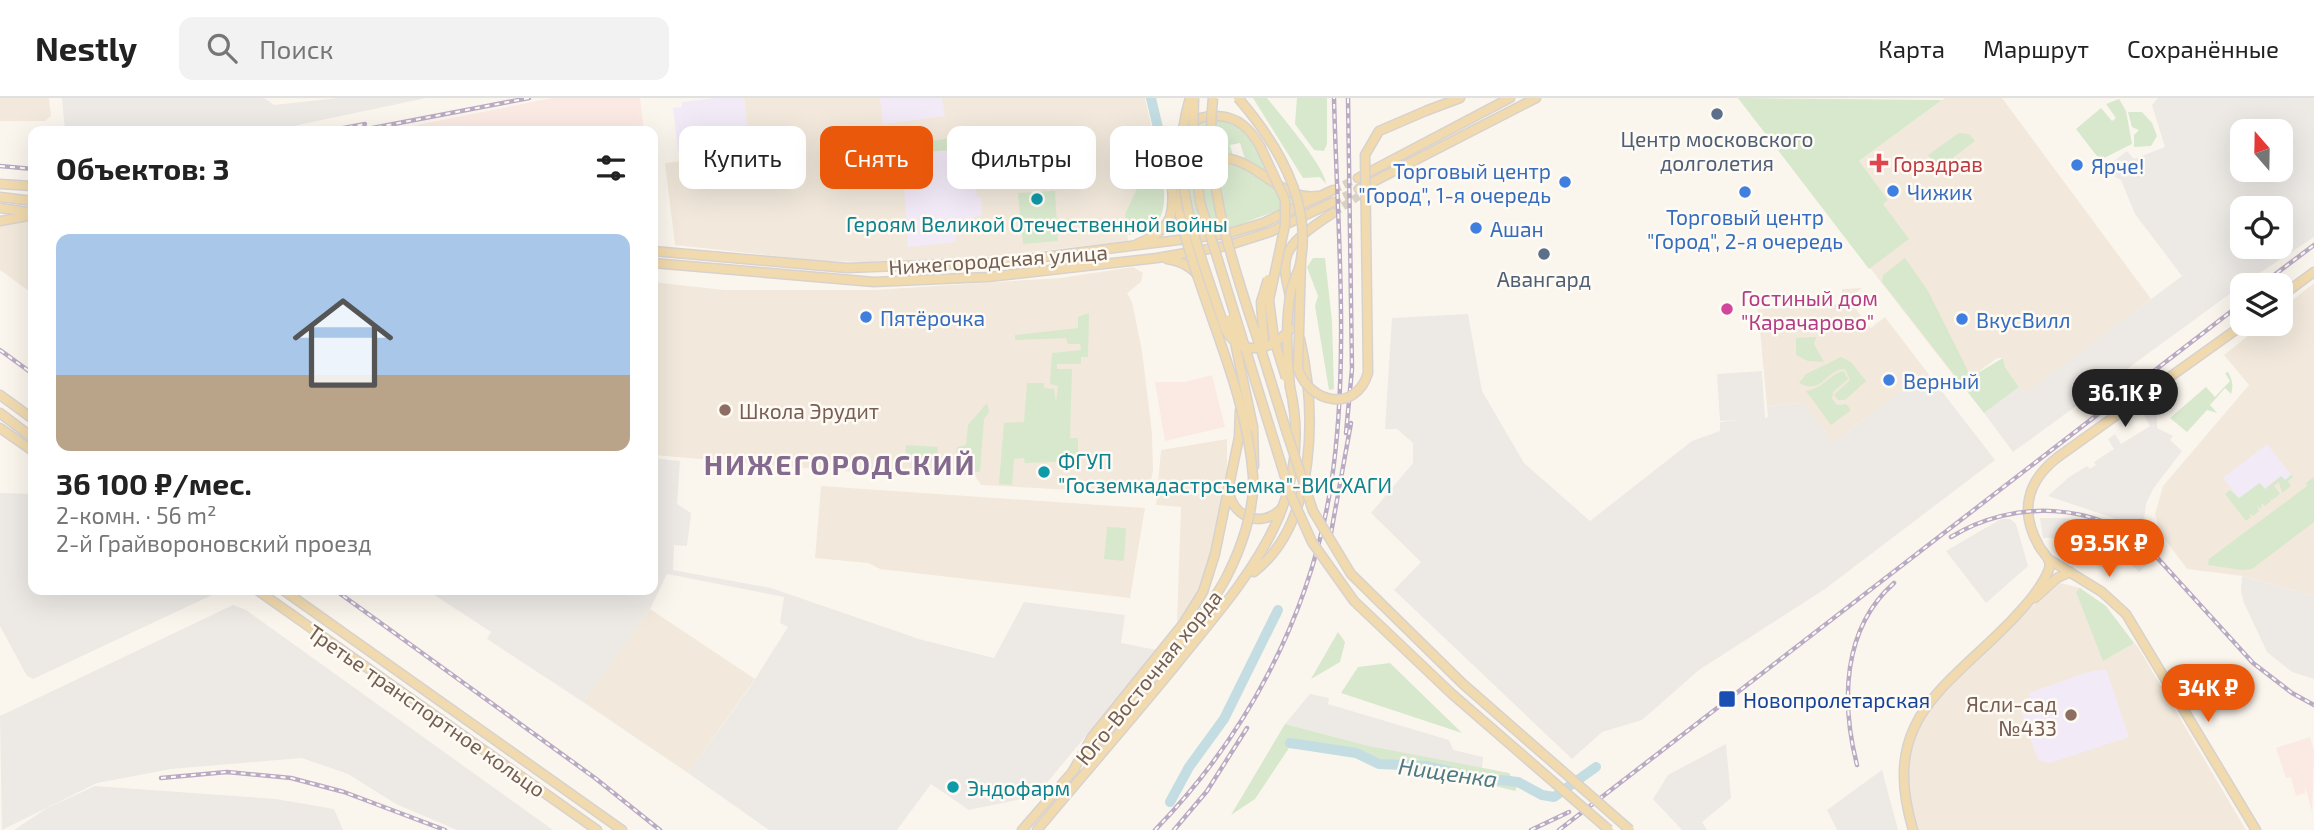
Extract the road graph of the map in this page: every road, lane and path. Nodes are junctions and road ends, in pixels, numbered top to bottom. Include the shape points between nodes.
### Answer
1 (1192, 98) edge
2 (1213, 98) edge
3 (1238, 98) edge
4 (1460, 98) edge
5 (1510, 98) edge
6 (1536, 98) edge
7 (1358, 178) tunnel mouth
8 (0, 184) edge
9 (28, 186) edge
10 (1333, 190) tunnel mouth
11 (1359, 193) tunnel mouth
12 (1323, 195) junction
13 (0, 197) edge
14 (28, 200) edge
15 (1333, 202) tunnel mouth
16 (0, 208) edge
17 (28, 213) edge
18 (1333, 213) tunnel mouth
19 (28, 215) edge
20 (0, 221) edge
21 (1124, 248) junction
22 (658, 251) edge
23 (1157, 258) junction
24 (1301, 260) junction
25 (1275, 261) junction
26 (1218, 262) junction
27 (658, 263) edge
28 (2314, 272) edge
29 (2293, 287) edge
30 (1293, 307) junction
31 (2230, 334) edge
32 (1268, 372) junction
33 (1290, 387) junction
34 (0, 395) edge
35 (0, 413) edge
36 (28, 415) edge
37 (0, 428) edge
38 (28, 434) edge
39 (28, 448) edge
40 (1253, 479) junction
41 (1228, 487) junction
42 (1285, 505) junction
43 (2050, 560) junction
44 (2070, 572) junction
45 (1246, 578) junction
46 (264, 595) edge
47 (291, 595) edge
48 (2022, 608) junction
49 (1073, 771) junction
50 (597, 830) edge
51 (622, 830) edge
52 (1022, 830) edge
53 (1037, 830) edge
54 (1609, 830) edge
55 (1630, 830) edge
56 (1913, 830) edge
57 (2256, 830) edge

1 - 26 main road, Юго-Восточная хорда, bridge via 1200,202
1 - 30 main road, bridge via 1182,136 1182,184 1225,328 1240,345 1256,349 1277,343 1290,329
2 - 32 main road, bridge via 1216,197
3 - 24 main road, Юго-Восточная хорда, bridge via 1266,133 1299,199
4 - 24 main road, bridge via 1389,125 1367,148 1368,373 1360,388 1345,398 1318,396 1298,369
5 - 7 main road
6 - 11 main road
8 - 9 main road
10 - 12 main road, Нижегородская улица
12 - 21 main road, Нижегородская улица via 1247,228
12 - 40 main road, bridge via 1288,192 1247,163 1226,159 1205,164 1189,176 1179,195 1180,215 1239,406
13 - 14 main road
15 - 23 main road, Нижегородская улица via 1246,241
16 - 17 main road
18 - 30 main road via 1297,238 1288,251 1285,273
19 - 20 main road
21 - 22 main road, Нижегородская улица via 1003,262 879,268
21 - 25 main road, bridge via 1156,235 1167,223 1170,151 1179,134 1188,124 1206,117 1232,118 1248,128 1260,146 1285,200 1285,225
23 - 27 main road, Нижегородская улица via 988,277 874,282
23 - 41 main road via 1182,263 1196,272 1211,301 1240,403 1239,438
24 - 33 main road, Юго-Восточная хорда, bridge via 1286,323
25 - 32 main road, bridge via 1261,302
25 - 33 main road, bridge via 1269,319
26 - 40 main road, Юго-Восточная хорда, bridge via 1254,427
26 - 54 main road, Юго-Восточная хорда, bridge via 1290,493 1326,563 1354,601 1452,694
28 - 29 main road
30 - 45 main road via 1310,399 1309,444 1299,499 1285,537 1270,558
31 - 43 main road via 2039,473 2031,488 2030,522
32 - 55 main road, bridge via 1313,511 1351,574 1463,684
33 - 42 main road, Юго-Восточная хорда, bridge via 1296,423
34 - 36 main road
35 - 38 main road
37 - 39 main road
40 - 49 main road, Юго-Восточная хорда, bridge via 1246,529 1211,603
41 - 42 main road via 1231,502 1246,517 1266,519
41 - 49 main road via 1209,575 1193,610 1092,737
42 - 45 main road, Юго-Восточная хорда
43 - 44 main road
43 - 48 main road via 2041,583
44 - 48 main road
44 - 57 main road via 2106,594 2129,618
45 - 53 main road, Юго-Восточная хорда
46 - 50 main road, Третье транспортное кольцо
47 - 51 main road, Третье транспортное кольцо
48 - 56 main road via 1929,701 1912,728 1903,775
49 - 52 main road, Юго-Восточная хорда

